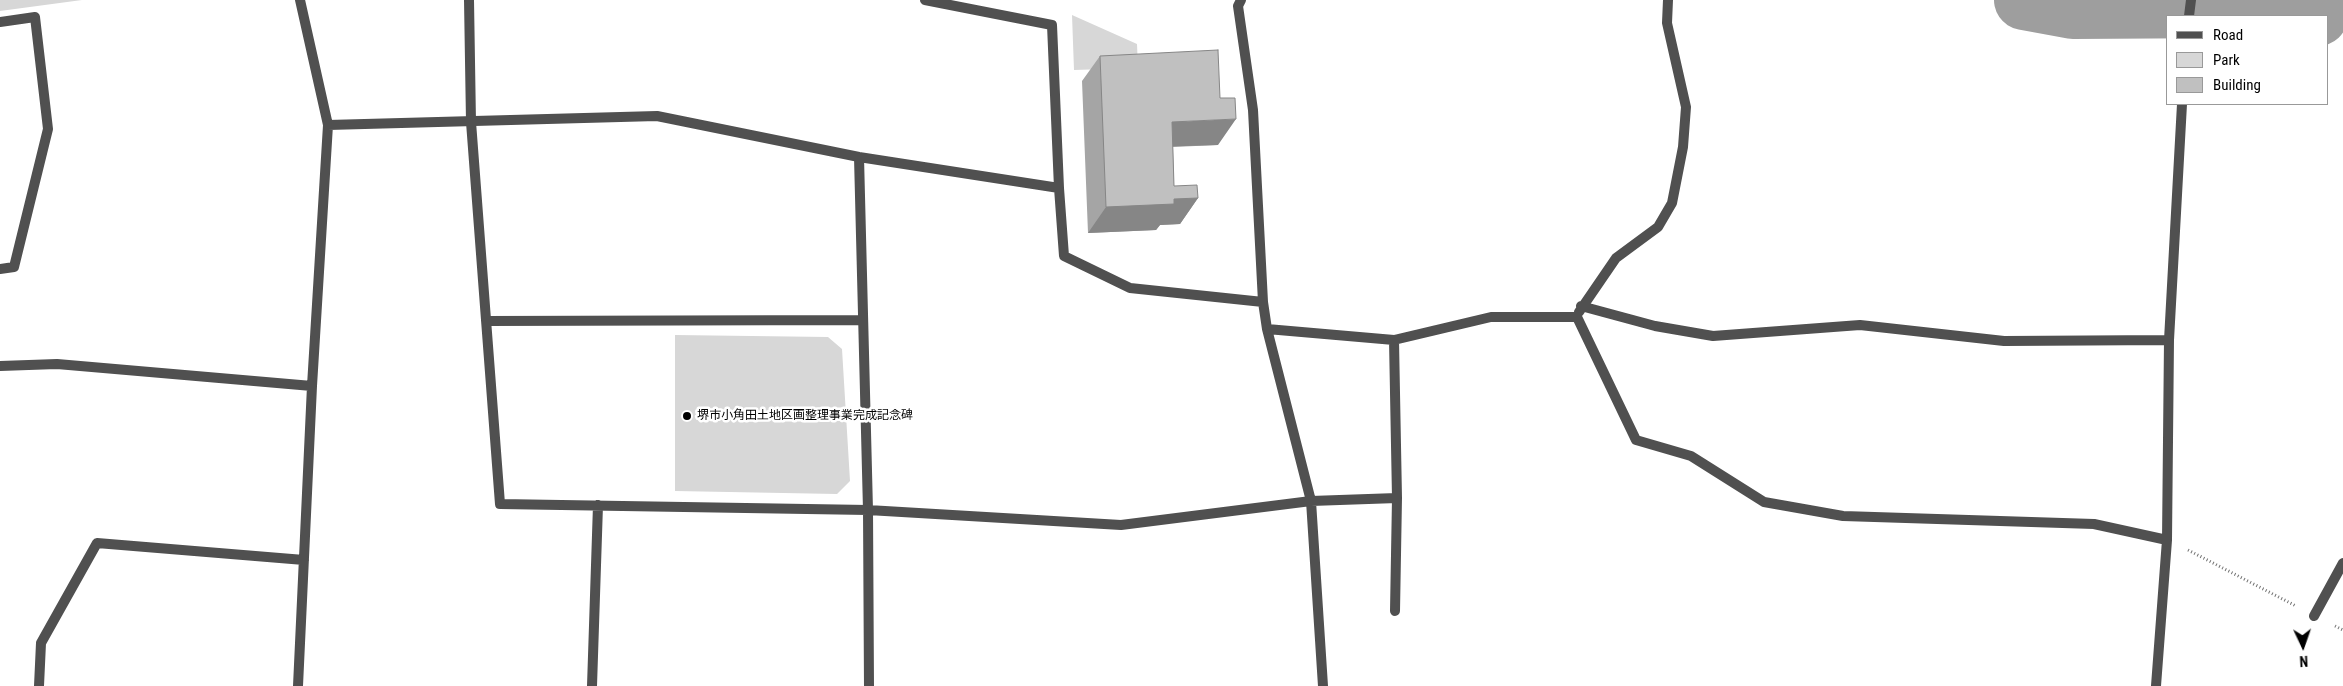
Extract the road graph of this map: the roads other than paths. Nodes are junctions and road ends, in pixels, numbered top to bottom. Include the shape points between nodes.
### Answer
1 (300, 0) edge
2 (468, 0) edge
3 (925, 0) edge
4 (1241, 0) edge
5 (1668, 0) edge
6 (2190, 0) edge
7 (2189, 15) edge
8 (0, 22) edge
9 (2182, 105) edge
10 (471, 122) junction
11 (328, 125) junction
12 (859, 157) junction
13 (1059, 188) junction
14 (0, 269) edge
15 (1263, 302) junction
16 (1581, 306) junction
17 (1577, 317) junction
18 (863, 320) junction
19 (486, 321) junction
20 (1267, 329) junction
21 (1394, 340) junction
22 (2169, 340) junction
23 (0, 366) edge
24 (312, 386) junction
25 (1397, 498) junction
26 (1311, 501) junction
27 (598, 505) junction
28 (868, 510) junction
29 (2167, 540) junction
30 (304, 560) junction
31 (2343, 563) edge
32 (1395, 611) dead end
33 (2314, 616) road end
34 (39, 686) edge
35 (298, 686) edge
36 (592, 686) edge
37 (869, 686) edge
38 (1323, 686) edge
39 (2156, 686) edge

1 - 11 street
2 - 10 street
3 - 13 street via 1052,25
4 - 15 street via 1238,6 1253,110
5 - 16 street via 1667,23 1686,107 1683,147 1672,203 1658,227 1616,258
6 - 7 street
8 - 14 street via 35,17 48,130 14,268
9 - 22 street
10 - 11 street
10 - 12 street via 657,116
10 - 19 street
11 - 24 street
12 - 13 street
12 - 18 street
13 - 15 street via 1064,256 1130,288
15 - 20 street
16 - 17 street
16 - 22 street via 1655,326 1713,336 1860,325 2004,341
17 - 21 street via 1491,317
17 - 29 street via 1636,440 1692,456 1764,502 1844,516 2094,524
18 - 19 street
18 - 28 street
19 - 27 street via 500,504
20 - 21 street
20 - 26 street
21 - 25 street
22 - 29 street
23 - 24 street via 57,364
24 - 30 street
25 - 26 street
25 - 32 street
26 - 28 street via 1121,525
26 - 38 street
27 - 28 street
27 - 36 street
28 - 37 street
29 - 39 street
30 - 34 street via 97,543 41,644
30 - 35 street
31 - 33 street

